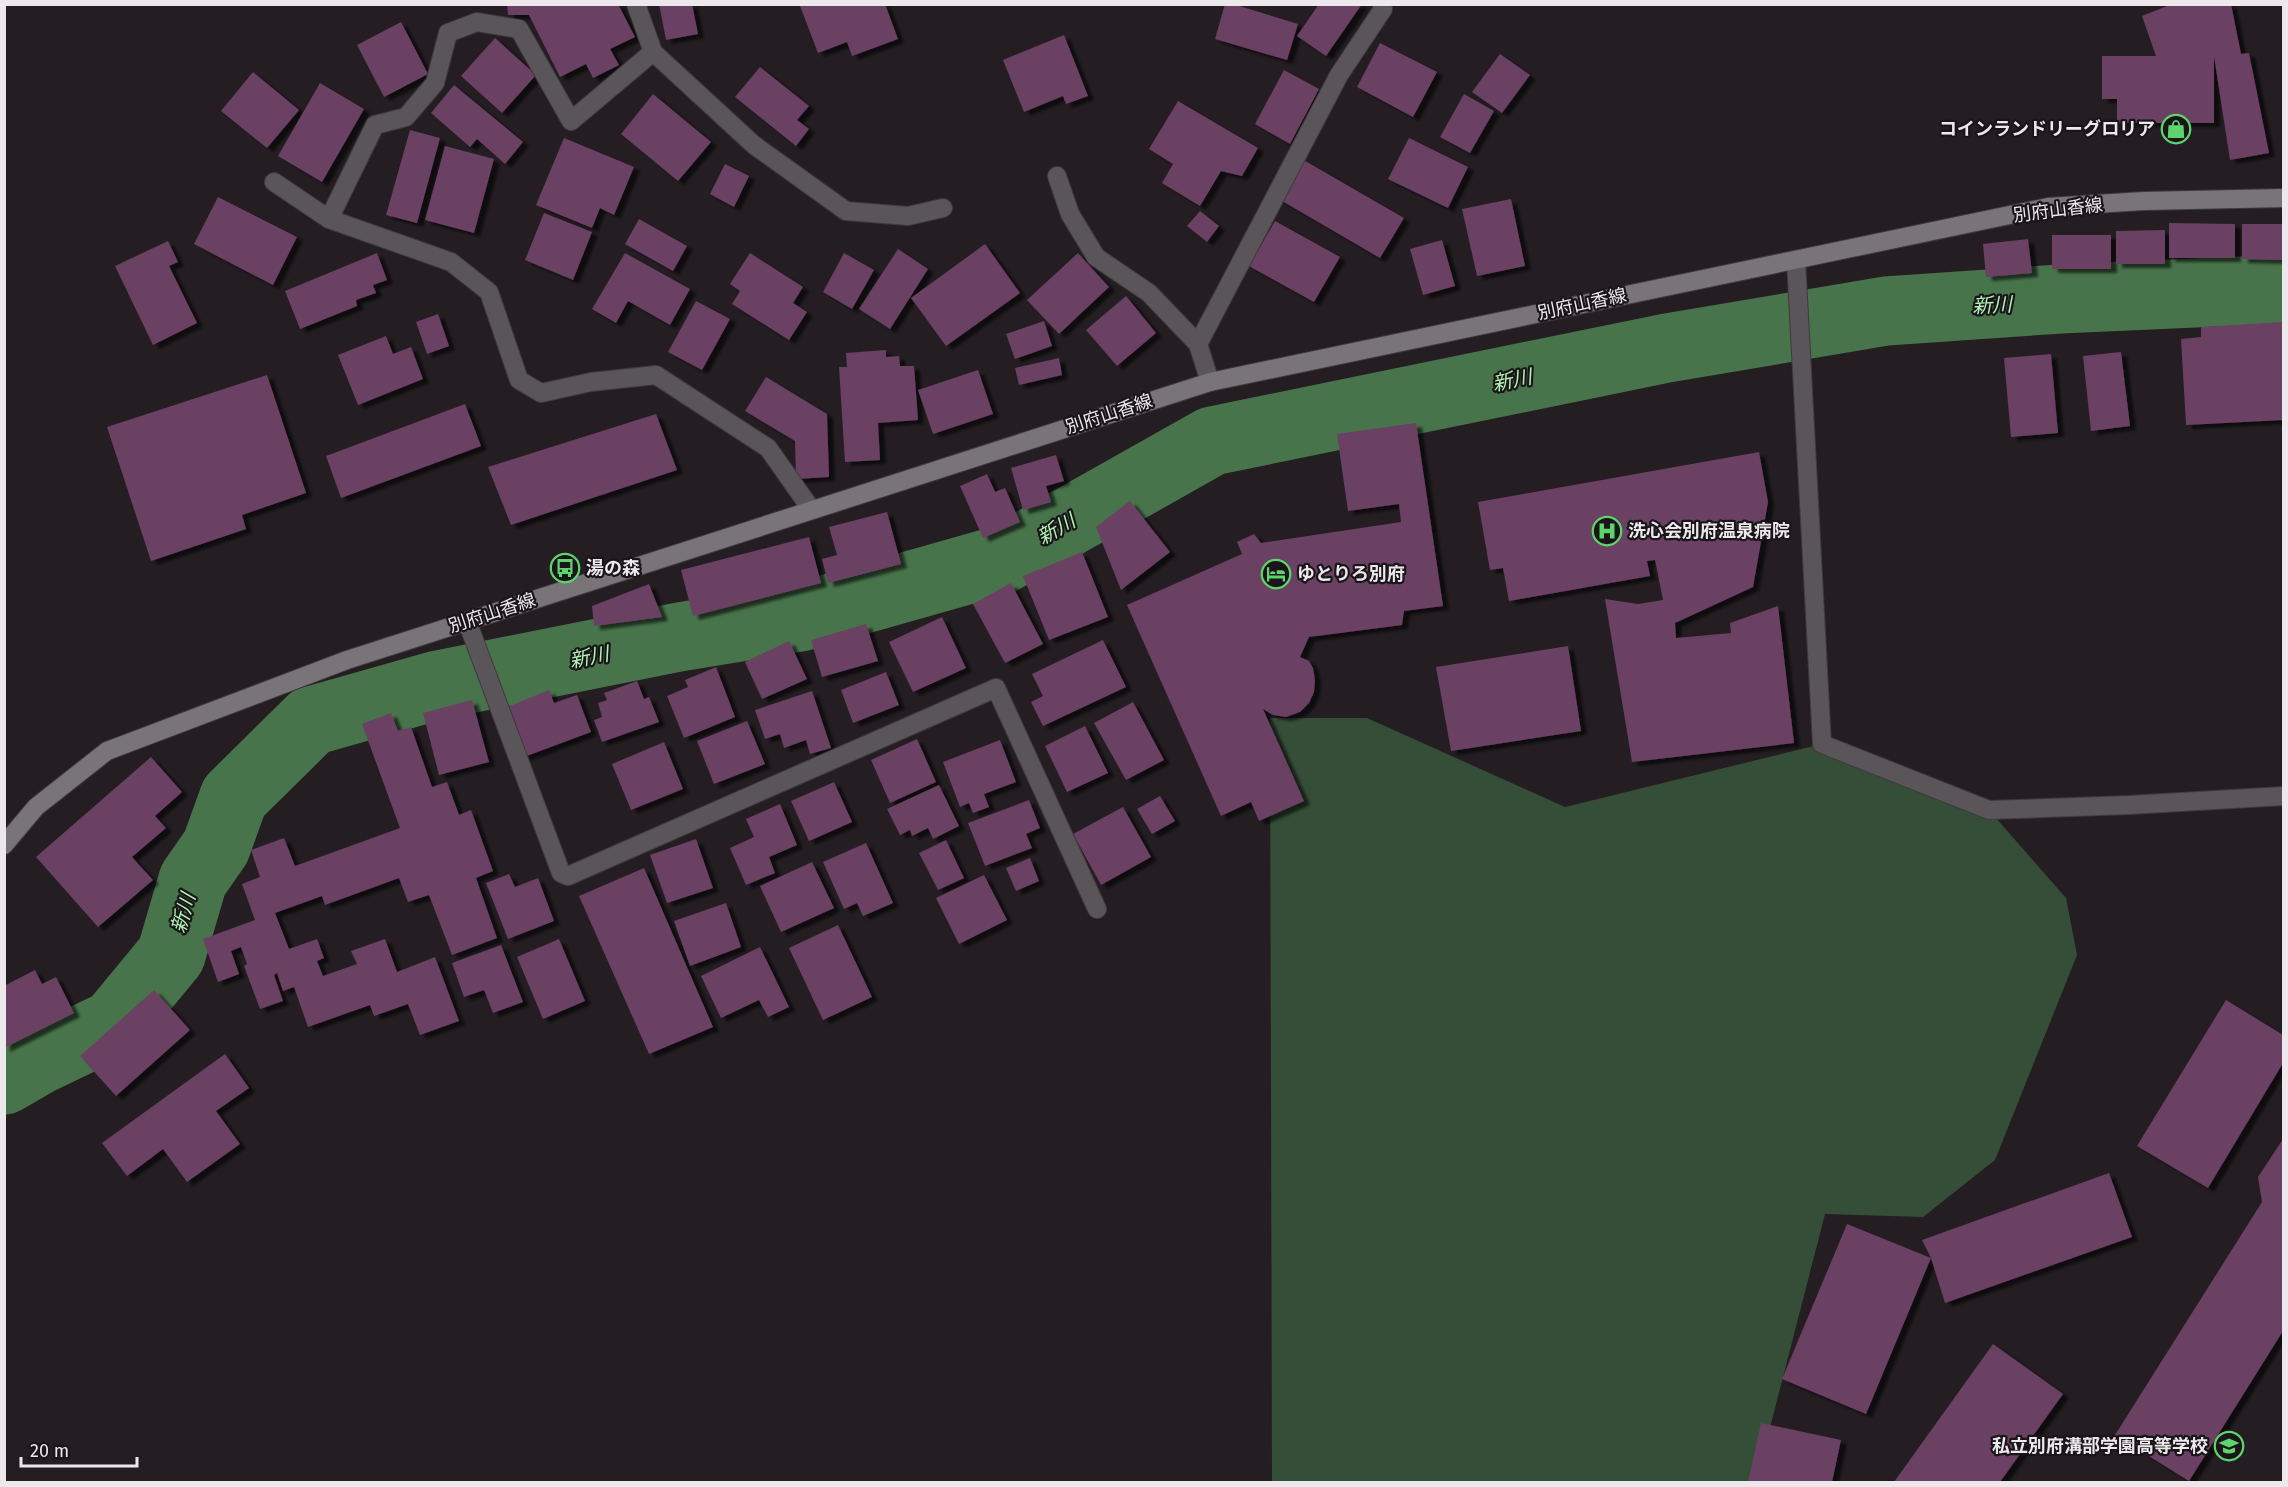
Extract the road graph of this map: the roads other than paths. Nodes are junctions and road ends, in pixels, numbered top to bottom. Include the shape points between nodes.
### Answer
1 (636, 4) edge
2 (1382, 4) edge
3 (653, 52) junction
4 (1057, 176) dead end
5 (274, 182) dead end
6 (2283, 198) edge
7 (943, 208) dead end
8 (329, 219) junction
9 (1796, 260) junction
10 (1198, 344) junction
11 (1210, 382) junction
12 (811, 509) junction
13 (467, 621) junction
14 (2283, 796) edge
15 (4, 845) edge
16 (1097, 909) dead end

1 - 3 street
2 - 10 street via 1383,9 1339,75
3 - 7 street via 754,145 846,211 908,216
3 - 8 street via 571,121 519,29 477,22 448,33 435,83 406,117 375,125
4 - 10 street via 1070,214 1096,257 1149,293
5 - 8 street
6 - 9 main road, 別府山香線 via 2048,207
8 - 12 street via 451,262 489,292 519,380 541,393 591,382 656,375 768,448
9 - 11 main road, 別府山香線
9 - 14 street via 1822,744 1989,810
10 - 11 street
11 - 12 main road, 別府山香線
12 - 13 main road, 別府山香線
13 - 15 main road, 別府山香線 via 346,660 107,751 36,807
13 - 16 street via 561,873 568,876 996,688

